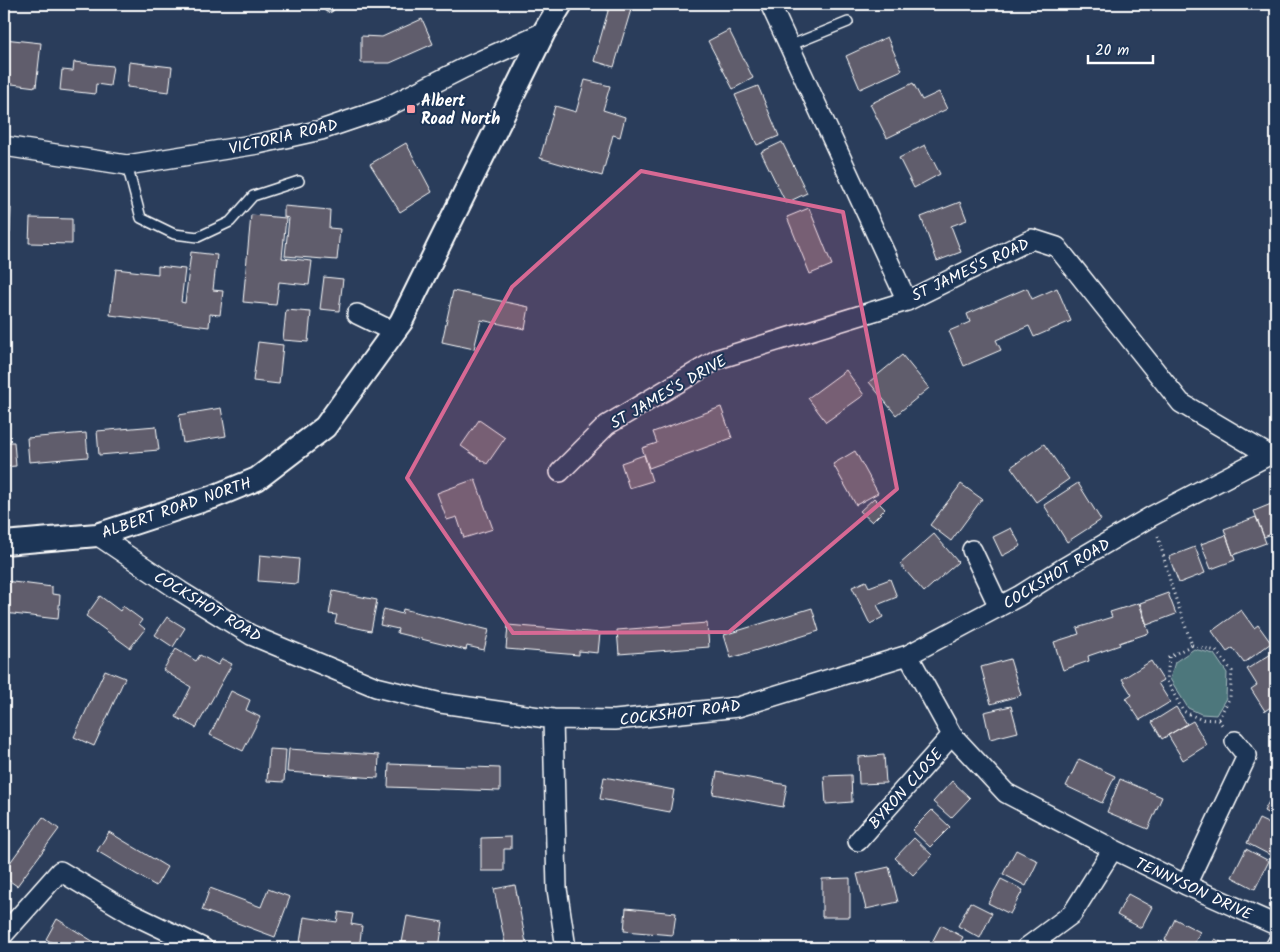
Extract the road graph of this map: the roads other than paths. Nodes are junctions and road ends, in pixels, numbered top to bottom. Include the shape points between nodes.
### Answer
1 (561, 4) edge
2 (770, 4) edge
3 (848, 22) dead end
4 (544, 32) junction
5 (789, 46) junction
6 (4, 146) edge
7 (127, 165) junction
8 (299, 181) dead end
9 (907, 301) junction
10 (357, 314) dead end
11 (394, 332) junction
12 (1272, 454) edge
13 (560, 472) dead end
14 (97, 535) junction
15 (4, 543) edge
16 (972, 550) dead end
17 (999, 607) junction
18 (908, 655) junction
19 (553, 719) junction
20 (952, 735) junction
21 (1235, 740) road end
22 (858, 841) dead end
23 (1113, 849) junction
24 (1186, 885) junction
25 (1276, 925) edge
26 (4, 934) edge
27 (1276, 935) edge
28 (203, 948) edge
29 (566, 948) edge
30 (1026, 948) edge
31 (1269, 948) edge

1 - 4 street, ALBERT ROAD NORTH
2 - 5 street, ST JAMES'S ROAD
3 - 5 lane
4 - 7 street, VICTORIA ROAD via 383,109 321,130 258,144
4 - 11 street, ALBERT ROAD NORTH
5 - 9 street, ST JAMES'S ROAD
6 - 7 street, VICTORIA ROAD
7 - 8 lane via 141,218 174,234 198,237 230,222 253,196
9 - 12 street, ST JAMES'S ROAD via 1032,239 1057,247 1181,403
9 - 13 street, ST JAMES'S DRIVE via 718,359 607,425
10 - 11 street
11 - 14 street, ALBERT ROAD NORTH via 325,427 257,479
12 - 17 street, COCKSHOT ROAD via 1152,516
14 - 15 street, ALBERT ROAD NORTH
14 - 19 street, COCKSHOT ROAD via 251,635 376,687 441,703
16 - 17 street
17 - 18 street, COCKSHOT ROAD
18 - 19 street, COCKSHOT ROAD via 738,706 615,720
18 - 20 street, TENNYSON DRIVE
19 - 29 street via 557,889
20 - 22 street, BYRON CLOSE
20 - 23 street, TENNYSON DRIVE via 1006,793
21 - 24 street via 1247,756
23 - 24 street, TENNYSON DRIVE
23 - 30 street via 1072,914
24 - 25 street, TENNYSON DRIVE
26 - 28 street via 60,872 132,914
27 - 31 lane

